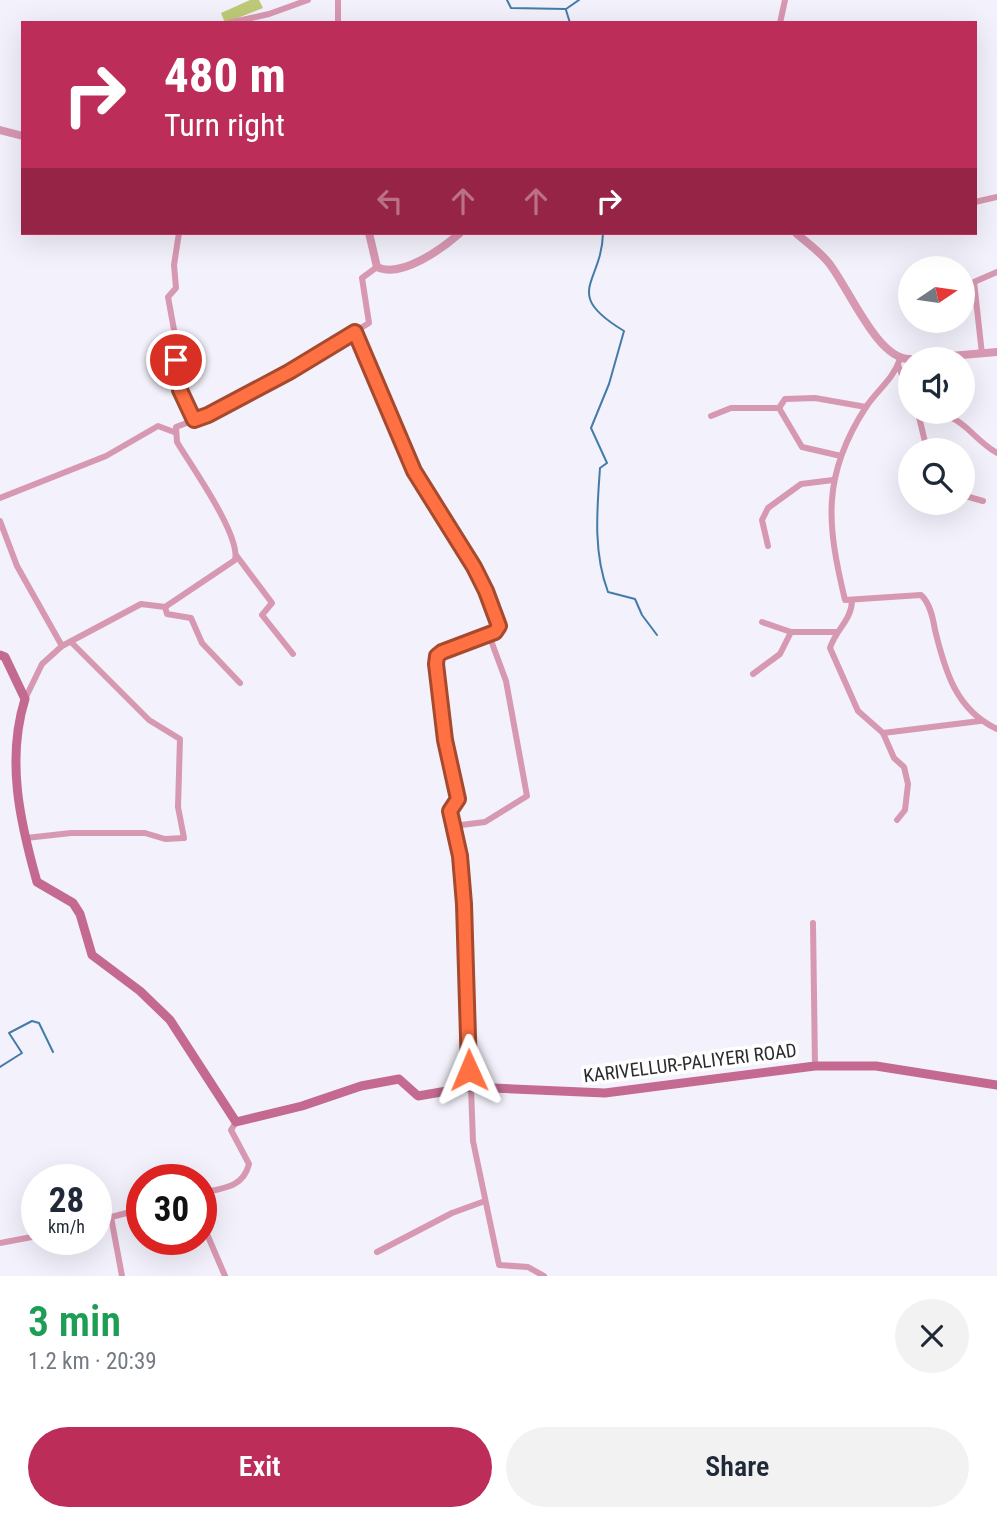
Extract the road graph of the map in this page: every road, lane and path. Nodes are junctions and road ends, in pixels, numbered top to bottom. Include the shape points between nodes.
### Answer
1 (307, 0) edge
2 (338, 0) edge
3 (785, 0) edge
4 (238, 21) edge
5 (338, 21) edge
6 (780, 21) edge
7 (0, 130) edge
8 (21, 135) edge
9 (997, 197) edge
10 (977, 202) edge
11 (179, 235) edge
12 (369, 235) edge
13 (458, 235) edge
14 (798, 235) edge
15 (377, 267) junction
16 (997, 272) edge
17 (355, 332) junction
18 (997, 352) edge
19 (982, 354) junction
20 (975, 355) edge
21 (898, 361) edge
22 (898, 364) edge
23 (866, 407) junction
24 (779, 408) junction
25 (710, 416) dead end
26 (194, 420) junction
27 (966, 424) edge
28 (174, 432) junction
29 (997, 453) edge
30 (841, 456) junction
31 (833, 480) junction
32 (0, 498) edge
33 (975, 499) edge
34 (983, 501) dead end
35 (0, 521) edge
36 (768, 545) dead end
37 (236, 555) junction
38 (852, 600) junction
39 (165, 607) junction
40 (762, 622) dead end
41 (791, 632) junction
42 (836, 632) junction
43 (489, 635) junction
44 (72, 643) junction
45 (62, 646) junction
46 (293, 654) dead end
47 (0, 655) edge
48 (753, 674) dead end
49 (240, 683) dead end
50 (25, 699) junction
51 (980, 721) junction
52 (997, 729) edge
53 (883, 733) junction
54 (897, 820) dead end
55 (453, 826) junction
56 (26, 838) junction
57 (813, 923) dead end
58 (815, 1066) junction
59 (997, 1085) edge
60 (470, 1087) junction
61 (236, 1122) junction
62 (217, 1189) edge
63 (485, 1201) junction
64 (112, 1222) edge
65 (21, 1239) edge
66 (0, 1244) edge
67 (377, 1252) dead end
68 (216, 1255) edge
69 (122, 1276) edge
70 (225, 1276) edge
71 (544, 1276) edge

1 - 4 street
2 - 5 street
3 - 6 street
7 - 8 street
9 - 10 street
11 - 26 street via 176,288 168,297 180,390
12 - 15 street
13 - 15 street via 419,261 387,270
14 - 21 street via 826,260 859,313
15 - 17 street via 362,278 369,323
16 - 19 street via 974,282
17 - 26 street
17 - 43 street via 414,471 486,591 499,626
18 - 19 street
19 - 20 street
22 - 23 street
23 - 24 street via 815,398 785,399
23 - 30 street
24 - 25 street via 731,408
24 - 30 street via 802,447
26 - 28 street
27 - 29 street
28 - 32 street via 158,426 106,456
28 - 37 street via 227,527
30 - 31 street
31 - 36 street via 801,484 768,508 762,520
31 - 38 street via 829,517 835,557 845,600
33 - 34 street
35 - 45 street via 18,566
37 - 39 street via 228,566
37 - 46 street via 272,603 262,615
38 - 42 street via 852,614
38 - 51 street via 921,595 955,693
39 - 44 street via 141,604
39 - 49 street via 167,614 191,618 202,643
40 - 41 street
41 - 42 street
41 - 48 street via 780,654
42 - 53 street via 830,648 858,711
43 - 55 street via 437,656 445,740 458,799 450,811
43 - 55 street via 506,681 527,796 485,822
44 - 45 street
44 - 56 street via 149,720 180,739 178,803 184,838 71,833
45 - 50 street via 42,664
47 - 50 main road
50 - 56 main road via 14,763
51 - 52 street
51 - 53 street
53 - 54 street via 894,758 904,767 908,784 905,810
55 - 60 street via 464,904
56 - 61 main road via 37,882 73,904 92,954 170,1020
57 - 58 street
58 - 59 main road, KARIVELLUR-PALIYERI ROAD via 876,1066
58 - 60 main road, KARIVELLUR-PALIYERI ROAD via 605,1093
60 - 61 main road, KARIVELLUR-PALIYERI ROAD via 418,1096 399,1079
60 - 63 street via 473,1141
61 - 62 street via 231,1129 250,1164 236,1185
63 - 67 street
63 - 71 street via 499,1265 528,1267
64 - 69 street
65 - 66 street
68 - 70 street

